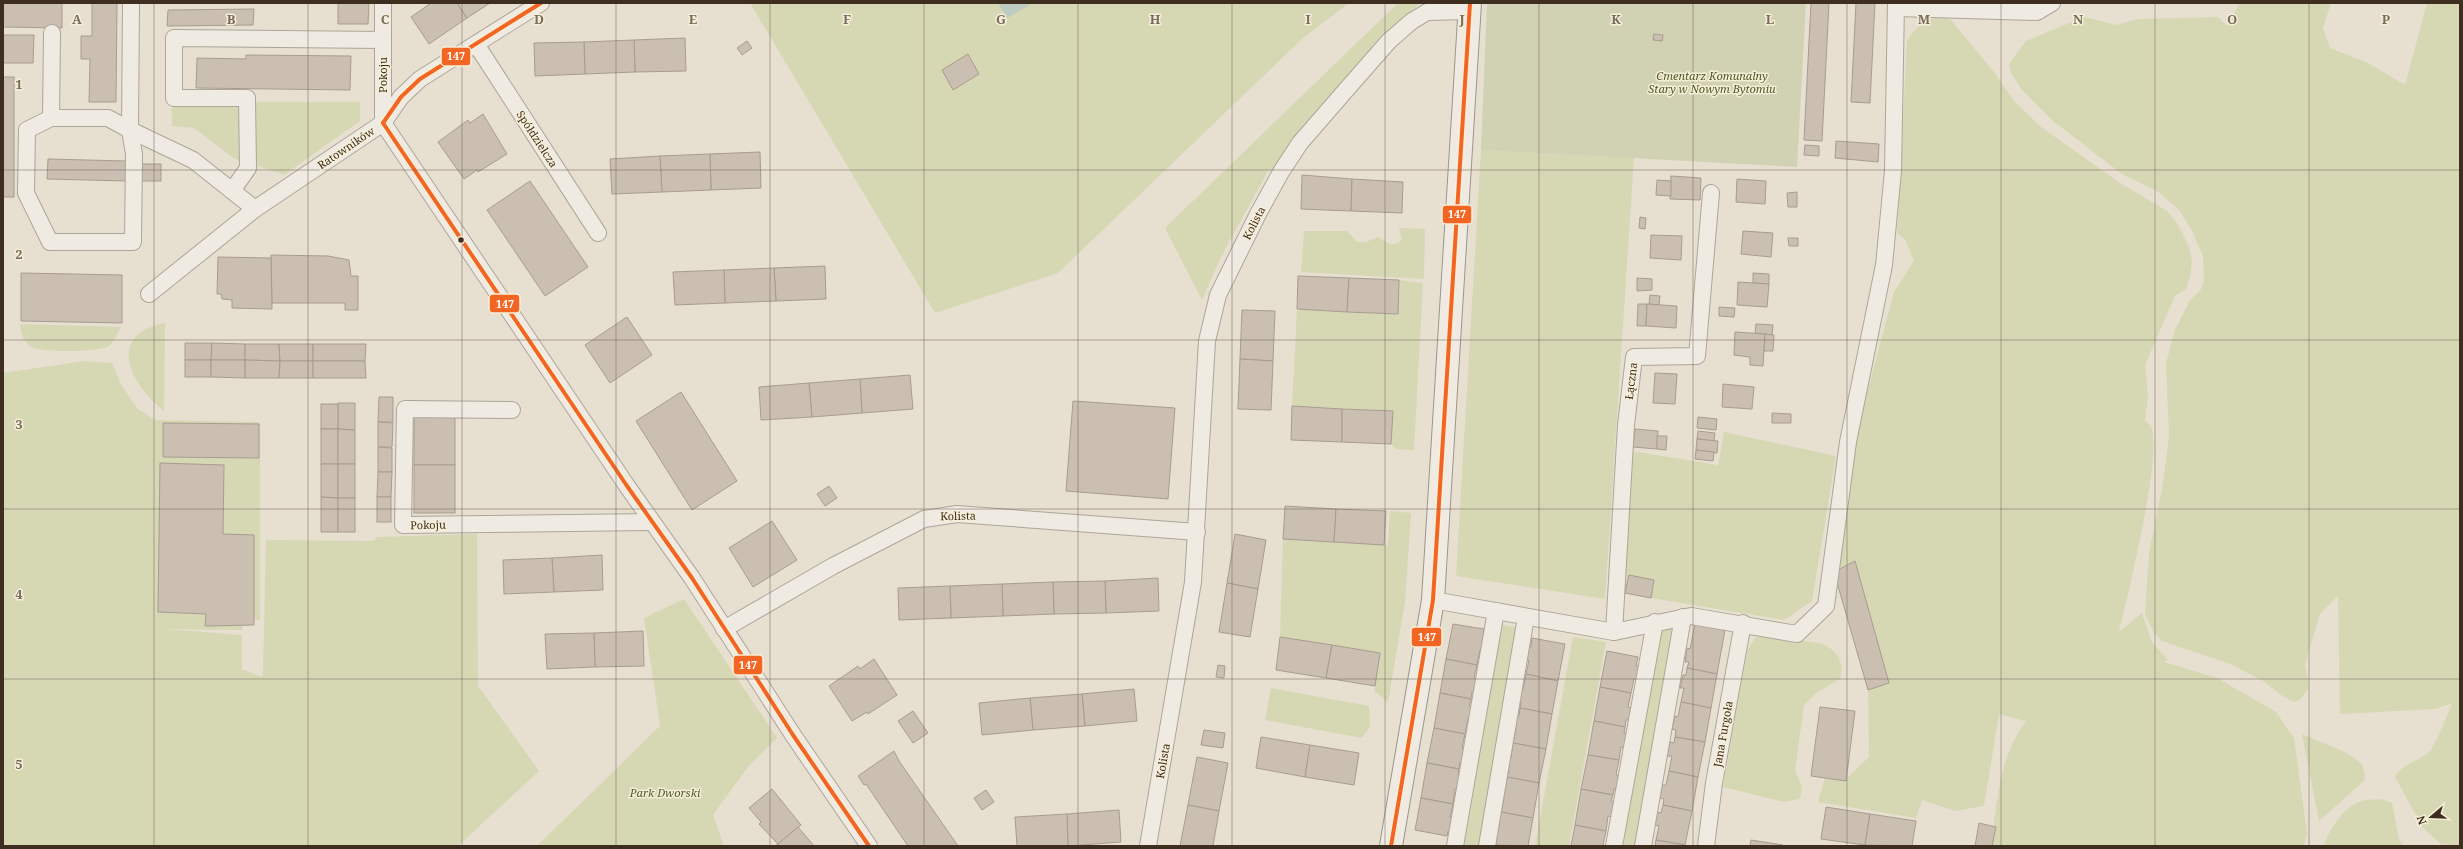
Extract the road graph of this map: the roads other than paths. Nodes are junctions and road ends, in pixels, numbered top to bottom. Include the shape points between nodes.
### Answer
1 (131, 3) edge
2 (383, 3) edge
3 (541, 3) edge
4 (2052, 3) edge
5 (1896, 5) edge
6 (1469, 7) edge
7 (52, 33) dead end
8 (383, 40) junction
9 (476, 44) junction
10 (51, 118) junction
11 (383, 123) junction
12 (130, 130) junction
13 (232, 191) junction
14 (1711, 193) dead end
15 (255, 209) junction
16 (598, 233) dead end
17 (149, 294) dead end
18 (512, 410) dead end
19 (652, 522) junction
20 (1197, 532) junction
21 (1433, 600) junction
22 (1496, 611) junction
23 (1526, 617) junction
24 (1683, 617) junction
25 (1655, 622) junction
26 (1743, 623) junction
27 (724, 629) junction
28 (1614, 632) junction
29 (1395, 845) edge
30 (869, 846) edge
31 (1148, 846) edge
32 (1455, 846) edge
33 (1487, 846) edge
34 (1614, 846) edge
35 (1643, 846) edge
36 (1706, 846) edge

1 - 12 street
2 - 8 street, Pokoju
3 - 9 street, Ratowników
4 - 5 street via 2037,12
5 - 26 street via 1893,171 1884,265 1848,442 1826,606 1797,634
6 - 20 street, Kolista via 1426,12 1389,42 1300,143 1258,214 1218,295 1210,322
6 - 21 street
7 - 10 street
8 - 11 street, Pokoju
8 - 13 street via 174,38 174,98 247,98 248,168
9 - 11 street, Ratowników via 420,79 401,97
9 - 16 street, Spółdzielcza
10 - 12 street via 108,118
10 - 12 street via 27,130 26,193 50,242 133,242 134,154
11 - 15 street, Ratowników
11 - 19 street
12 - 13 street via 193,160
13 - 15 street
14 - 28 street, Łączna via 1697,356 1634,357 1626,425
15 - 17 street, Ratowników
18 - 19 street, Pokoju via 405,409 403,525
19 - 27 street
20 - 27 street, Kolista via 957,514 938,515 924,519 833,566
20 - 31 street, Kolista via 1193,582
21 - 22 street
21 - 29 street
22 - 23 street
22 - 32 street
23 - 28 street
23 - 33 street
24 - 25 street
24 - 26 street
24 - 35 street
25 - 28 street
25 - 34 street
26 - 36 street, Jana Furgoła via 1714,783
27 - 30 street

